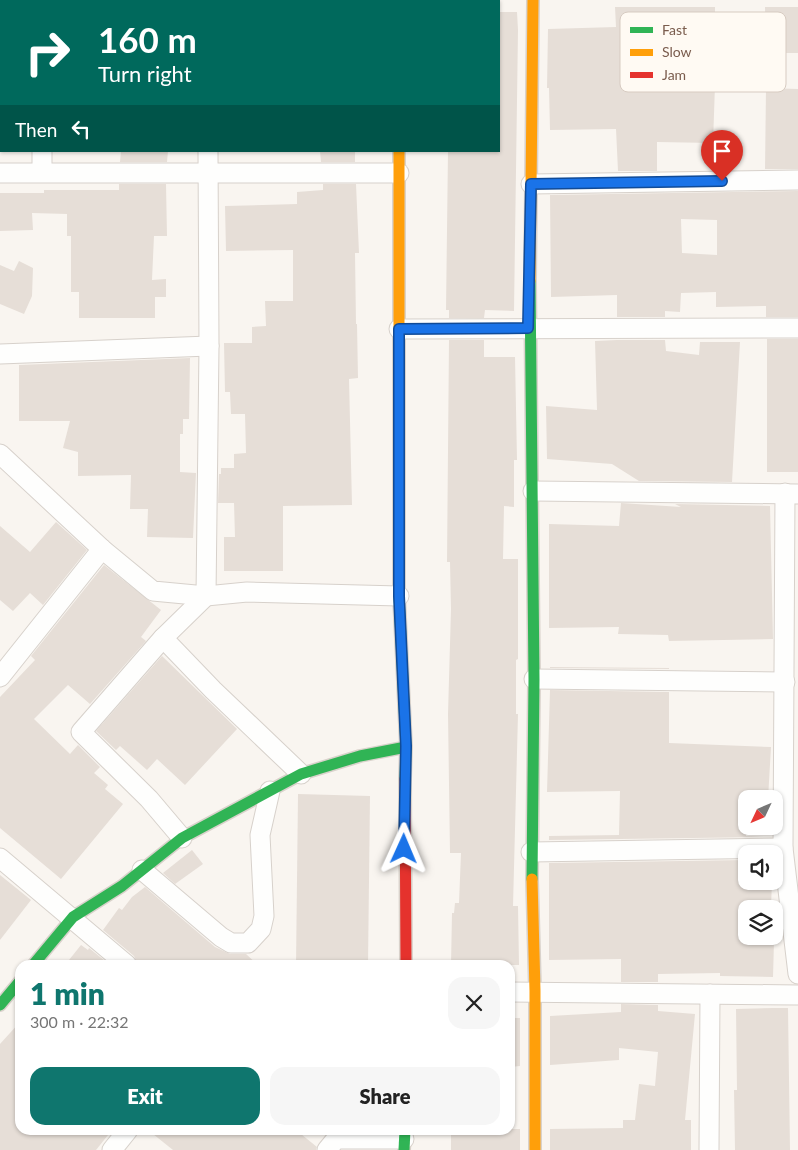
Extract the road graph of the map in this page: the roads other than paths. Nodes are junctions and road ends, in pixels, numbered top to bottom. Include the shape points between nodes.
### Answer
1 (533, 0) edge
2 (42, 152) edge
3 (208, 152) edge
4 (399, 152) edge
5 (42, 172) junction
6 (0, 173) edge
7 (208, 173) junction
8 (399, 173) junction
9 (798, 180) edge
10 (531, 184) junction
11 (528, 328) junction
12 (798, 328) edge
13 (399, 329) junction
14 (209, 346) junction
15 (0, 354) edge
16 (0, 454) edge
17 (533, 491) junction
18 (792, 494) edge
19 (102, 549) junction
20 (206, 596) junction
21 (399, 596) junction
22 (163, 638) junction
23 (0, 676) edge
24 (534, 679) junction
25 (785, 682) junction
26 (406, 746) junction
27 (301, 774) junction
28 (270, 791) junction
29 (182, 838) junction
30 (784, 848) junction
31 (531, 852) junction
32 (0, 858) edge
33 (142, 870) junction
34 (72, 917) junction
35 (37, 960) edge
36 (121, 960) edge
37 (406, 960) edge
38 (798, 974) edge
39 (15, 987) edge
40 (535, 991) junction
41 (515, 992) edge
42 (710, 994) junction
43 (798, 995) edge
44 (0, 1005) edge
45 (124, 1135) edge
46 (330, 1140) edge
47 (404, 1140) edge
48 (112, 1150) edge
49 (534, 1150) edge
50 (709, 1150) edge

1 - 10 street
2 - 5 street
3 - 7 street
4 - 8 street
5 - 6 street
5 - 7 street
7 - 8 street
7 - 14 street
8 - 13 street
9 - 10 street
10 - 11 street
11 - 12 street
11 - 13 street
11 - 17 street
13 - 21 street
14 - 15 street
14 - 20 street
16 - 19 street
17 - 18 street
17 - 24 street
18 - 25 street
19 - 20 street via 153,591
19 - 23 street
20 - 21 street via 247,592
20 - 22 street
21 - 26 street
22 - 27 street
22 - 29 street via 80,732 149,799
24 - 25 street
24 - 31 street
25 - 30 street
26 - 27 street
26 - 37 street
27 - 28 street
28 - 29 street
28 - 33 street via 260,835 264,916 261,929 248,943 230,943 221,937
29 - 33 street
30 - 31 street
30 - 38 street
31 - 40 street
32 - 34 street
33 - 34 street
34 - 35 street
34 - 36 street
39 - 44 street
40 - 41 street
40 - 42 street
40 - 49 street
42 - 43 street
42 - 50 street
45 - 48 street
46 - 47 street

